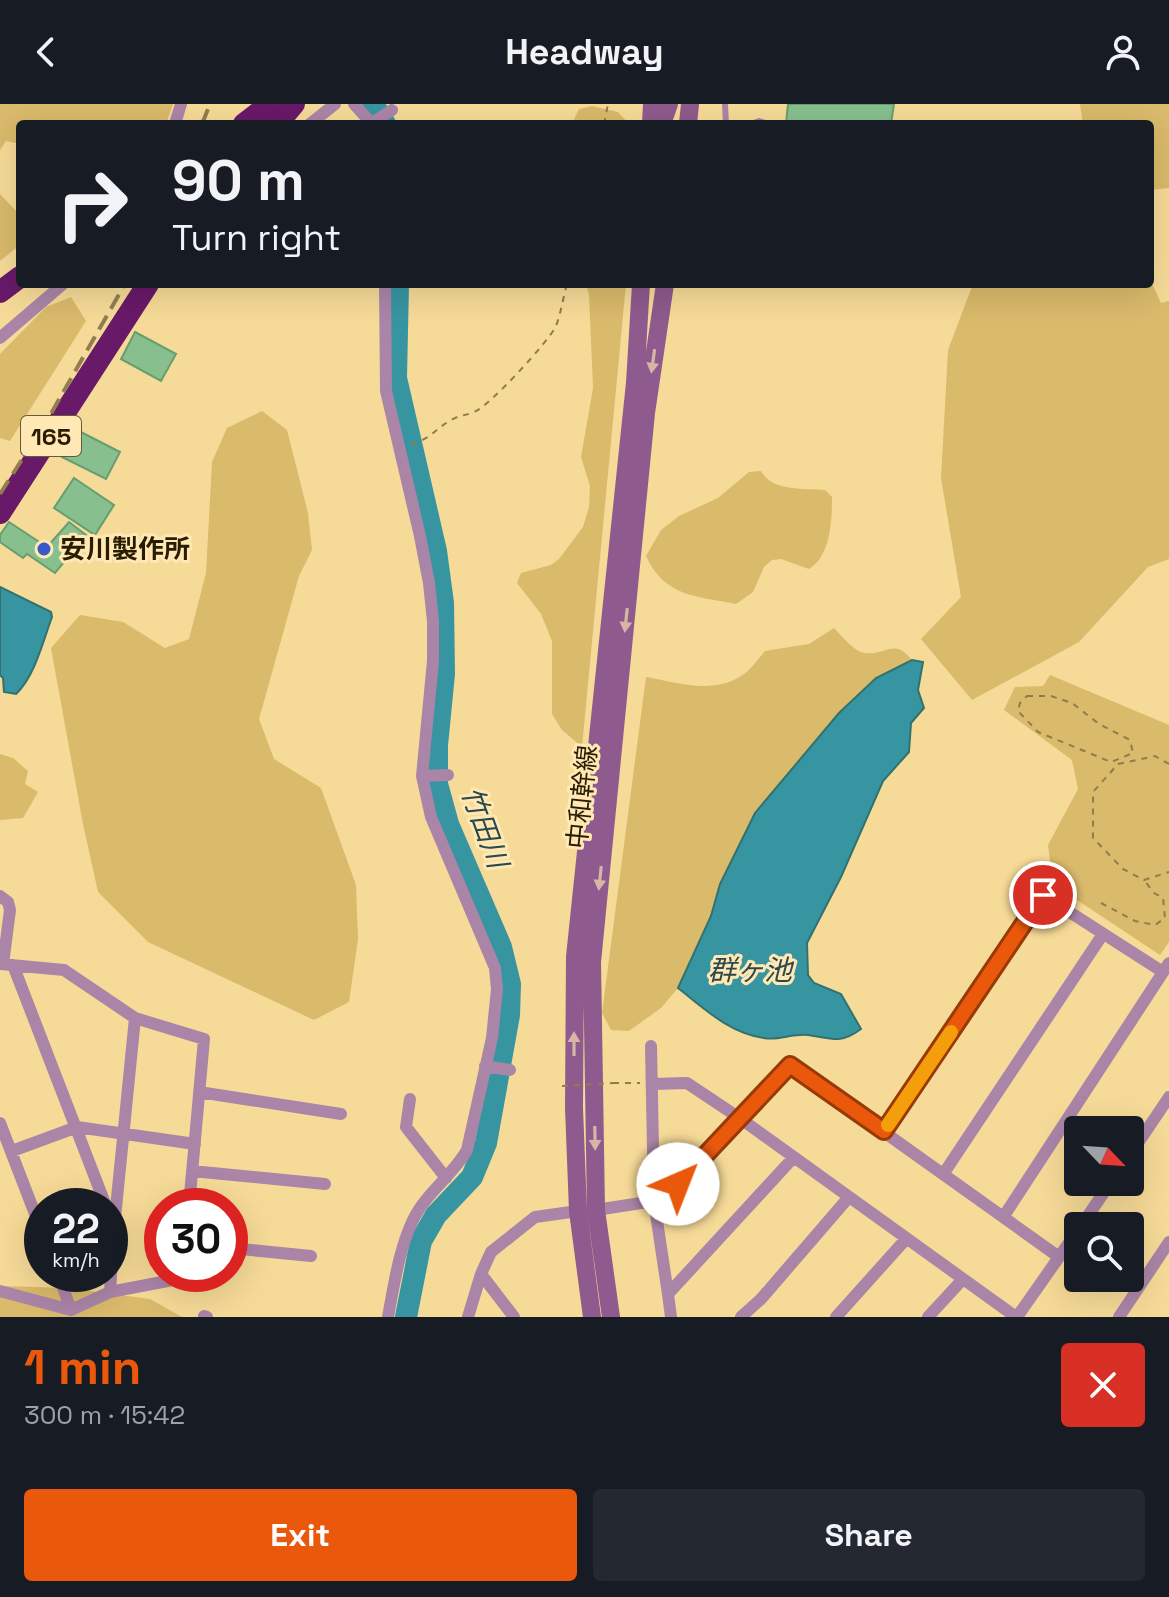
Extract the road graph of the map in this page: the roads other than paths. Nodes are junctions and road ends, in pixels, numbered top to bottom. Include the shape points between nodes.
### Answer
1 (271, 104) edge
2 (294, 104) edge
3 (335, 104) edge
4 (354, 104) edge
5 (392, 110) dead end
6 (251, 120) edge
7 (280, 120) edge
8 (315, 120) edge
9 (368, 120) edge
10 (378, 120) edge
11 (58, 288) edge
12 (138, 288) edge
13 (145, 288) edge
14 (385, 288) edge
15 (641, 288) edge
16 (664, 288) edge
17 (0, 338) edge
18 (99, 358) junction
19 (0, 513) edge
20 (448, 775) dead end
21 (422, 776) junction
22 (0, 896) edge
23 (1103, 934) junction
24 (5, 965) edge
25 (1166, 968) edge
26 (135, 1018) junction
27 (651, 1046) dead end
28 (485, 1066) junction
29 (510, 1070) dead end
30 (652, 1084) junction
31 (199, 1092) junction
32 (1169, 1097) edge
33 (410, 1099) dead end
34 (341, 1114) dead end
35 (741, 1119) junction
36 (0, 1123) edge
37 (77, 1127) junction
38 (884, 1131) junction
39 (124, 1134) junction
40 (1144, 1134) edge
41 (195, 1144) junction
42 (12, 1151) junction
43 (794, 1157) junction
44 (192, 1171) junction
45 (944, 1173) junction
46 (446, 1178) junction
47 (325, 1184) dead end
48 (26, 1188) edge
49 (99, 1188) edge
50 (117, 1188) edge
51 (191, 1188) edge
52 (849, 1197) junction
53 (654, 1201) junction
54 (587, 1211) junction
55 (1004, 1216) junction
56 (906, 1239) junction
57 (1169, 1242) edge
58 (248, 1250) edge
59 (1064, 1250) edge
60 (311, 1256) dead end
61 (1059, 1257) junction
62 (481, 1274) junction
63 (963, 1279) junction
64 (0, 1291) edge
65 (64, 1292) edge
66 (110, 1292) edge
67 (668, 1294) junction
68 (71, 1310) junction
69 (388, 1317) edge
70 (468, 1317) edge
71 (514, 1317) edge
72 (592, 1317) edge
73 (611, 1317) edge
74 (671, 1317) edge
75 (741, 1317) edge
76 (836, 1317) edge
77 (928, 1317) edge
78 (1016, 1317) edge
79 (1119, 1317) edge

1 - 6 highway, bridge
2 - 7 highway
3 - 8 street
4 - 9 street
5 - 10 street
11 - 17 street
12 - 18 highway, 165
13 - 18 highway, 165
14 - 21 street via 386,391 420,536 433,621
54 -> 15 main road, 中和幹線 via 574,1108 575,957
16 -> 54 main road, 中和幹線 via 646,413 592,962
18 - 19 highway, 165
20 - 21 street
21 - 28 street via 431,817 495,968 496,1012
22 - 24 street via 10,910
23 - 25 street
23 - 38 street via 1043,895
23 - 45 street
24 - 26 street via 64,970
24 - 37 street
25 - 55 street
26 - 31 street via 204,1039
26 - 39 street
27 - 30 street
28 - 29 street
28 - 46 street via 467,1150
30 - 35 street via 687,1083
30 - 53 street
31 - 34 street
31 - 41 street
32 - 40 street
33 - 46 street via 406,1127
35 - 38 street via 790,1065
35 - 43 street
35 - 53 street via 678,1184
36 - 42 street
37 - 39 street
37 - 42 street
37 - 49 street
38 - 45 street
39 - 41 street
39 - 50 street
41 - 44 street
42 - 48 street
43 - 52 street
43 - 67 street
44 - 47 street
44 - 51 street
45 - 55 street
46 - 69 street via 414,1218
52 - 56 street
52 - 75 street
53 - 54 street
53 - 67 street
54 - 62 street via 535,1217 491,1252
54 - 72 main road, 中和幹線
54 - 73 main road, 中和幹線
55 - 61 street
56 - 63 street
56 - 76 street
57 - 79 street
58 - 60 street
59 - 61 street
61 - 78 street
62 - 70 street
62 - 71 street
63 - 77 street
63 - 78 street
64 - 68 street
65 - 68 street
66 - 68 street
67 - 74 street

